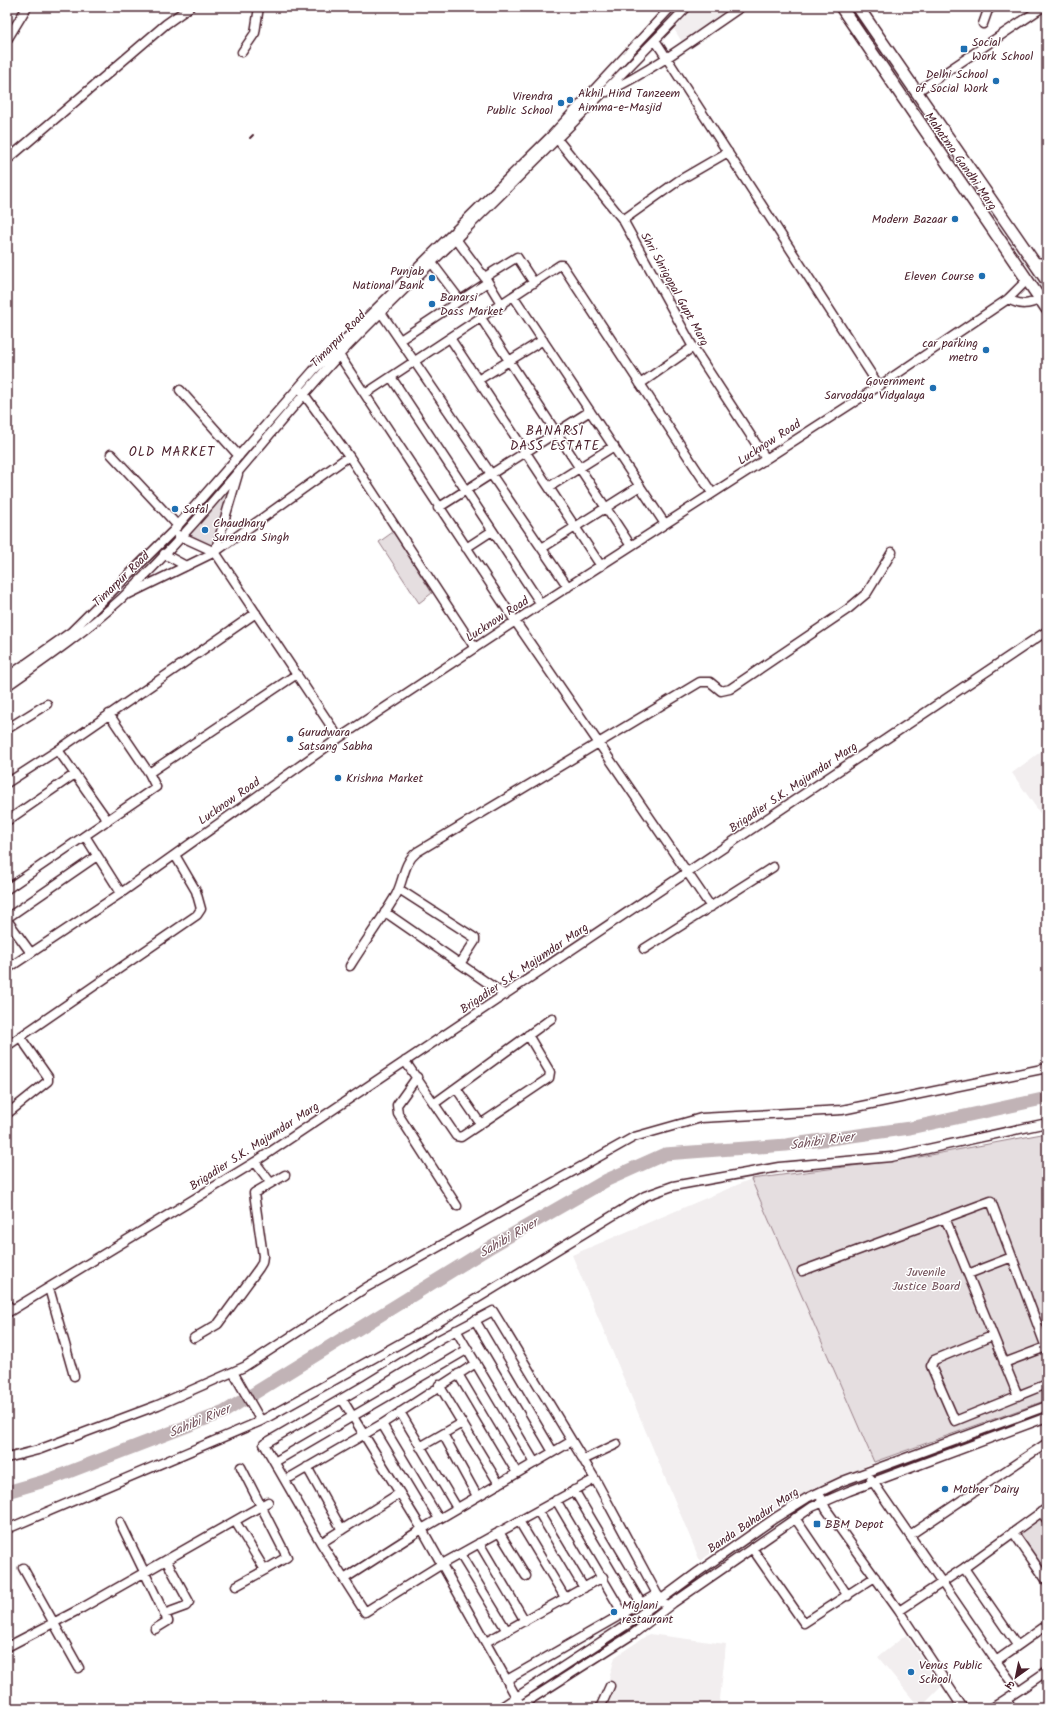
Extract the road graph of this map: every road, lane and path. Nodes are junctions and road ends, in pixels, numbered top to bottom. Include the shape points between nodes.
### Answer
1 (27, 7) edge
2 (190, 7) edge
3 (259, 7) edge
4 (671, 7) edge
5 (687, 7) edge
6 (741, 7) edge
7 (841, 7) edge
8 (858, 7) edge
9 (992, 7) edge
10 (1042, 7) edge
11 (983, 24) dead end
12 (9, 28) edge
13 (7, 40) edge
14 (655, 40) junction
15 (242, 52) dead end
16 (667, 57) junction
17 (596, 88) junction
18 (918, 91) junction
19 (602, 94) junction
20 (554, 136) junction
21 (728, 152) junction
22 (7, 160) edge
23 (623, 220) junction
24 (454, 236) junction
25 (430, 259) junction
26 (1034, 262) junction
27 (1047, 263) edge
28 (487, 280) junction
29 (1028, 280) junction
30 (1047, 281) edge
31 (534, 283) junction
32 (514, 296) junction
33 (1008, 299) junction
34 (1041, 299) junction
35 (460, 300) junction
36 (502, 304) junction
37 (1047, 309) edge
38 (379, 310) junction
39 (481, 318) junction
40 (450, 338) junction
41 (400, 340) junction
42 (543, 340) junction
43 (693, 347) junction
44 (337, 352) junction
45 (509, 360) junction
46 (415, 361) junction
47 (391, 377) junction
48 (478, 380) junction
49 (640, 384) junction
50 (879, 386) junction
51 (180, 390) dead end
52 (301, 390) junction
53 (365, 394) junction
54 (590, 411) junction
55 (557, 433) junction
56 (614, 446) junction
57 (526, 453) junction
58 (111, 454) dead end
59 (239, 456) junction
60 (349, 456) junction
61 (766, 458) junction
62 (580, 468) junction
63 (239, 471) junction
64 (492, 475) junction
65 (640, 486) junction
66 (549, 487) junction
67 (467, 491) junction
68 (712, 493) junction
69 (438, 508) junction
70 (606, 508) junction
71 (665, 524) junction
72 (574, 526) junction
73 (176, 529) junction
74 (492, 531) junction
75 (180, 536) junction
76 (631, 546) junction
77 (466, 548) junction
78 (542, 548) junction
79 (215, 552) junction
80 (892, 552) dead end
81 (164, 554) junction
82 (186, 566) junction
83 (601, 566) junction
84 (568, 587) junction
85 (123, 597) junction
86 (541, 604) junction
87 (256, 613) junction
88 (515, 622) junction
89 (1047, 631) edge
90 (475, 648) junction
91 (297, 674) junction
92 (7, 677) edge
93 (7, 686) edge
94 (47, 704) dead end
95 (109, 714) junction
96 (7, 730) edge
97 (339, 738) junction
98 (598, 741) junction
99 (58, 750) junction
100 (149, 773) junction
101 (75, 774) junction
102 (7, 783) edge
103 (7, 821) edge
104 (108, 821) junction
105 (85, 836) junction
106 (175, 855) junction
107 (97, 856) junction
108 (774, 867) dead end
109 (688, 872) junction
110 (7, 889) edge
111 (399, 889) junction
112 (121, 893) junction
113 (710, 907) junction
114 (385, 912) junction
115 (7, 919) edge
116 (644, 949) dead end
117 (31, 953) junction
118 (460, 964) junction
119 (350, 966) dead end
120 (7, 969) edge
121 (505, 995) junction
122 (552, 1018) dead end
123 (528, 1035) junction
124 (20, 1037) junction
125 (7, 1046) edge
126 (406, 1062) junction
127 (1047, 1068) edge
128 (417, 1077) junction
129 (456, 1088) junction
130 (435, 1103) junction
131 (7, 1114) edge
132 (480, 1123) junction
133 (1047, 1123) edge
134 (255, 1162) junction
135 (285, 1174) dead end
136 (270, 1182) junction
137 (457, 1206) dead end
138 (945, 1218) junction
139 (1012, 1257) junction
140 (802, 1271) dead end
141 (968, 1274) junction
142 (49, 1288) junction
143 (9, 1309) edge
144 (475, 1320) junction
145 (456, 1330) junction
146 (992, 1336) junction
147 (194, 1338) dead end
148 (468, 1349) junction
149 (1046, 1349) edge
150 (476, 1363) junction
151 (1004, 1363) junction
152 (233, 1372) junction
153 (458, 1374) junction
154 (74, 1376) dead end
155 (1047, 1384) edge
156 (439, 1385) junction
157 (1018, 1396) junction
158 (342, 1399) junction
159 (1047, 1406) edge
160 (400, 1412) junction
161 (353, 1416) junction
162 (1047, 1417) edge
163 (259, 1419) junction
164 (462, 1423) junction
165 (382, 1424) junction
166 (364, 1434) junction
167 (442, 1434) junction
168 (572, 1441) junction
169 (1047, 1443) edge
170 (617, 1444) dead end
171 (420, 1446) junction
172 (553, 1452) junction
173 (7, 1458) edge
174 (278, 1460) dead end
175 (583, 1460) junction
176 (535, 1462) junction
177 (240, 1467) dead end
178 (306, 1467) junction
179 (868, 1472) junction
180 (517, 1473) junction
181 (291, 1477) dead end
182 (594, 1479) junction
183 (872, 1482) junction
184 (499, 1484) junction
185 (574, 1490) junction
186 (819, 1492) junction
187 (400, 1493) junction
188 (477, 1496) junction
189 (556, 1500) junction
190 (822, 1501) junction
191 (265, 1503) junction
192 (457, 1508) junction
193 (538, 1510) junction
194 (1044, 1510) edge
195 (439, 1518) junction
196 (775, 1518) junction
197 (795, 1518) junction
198 (1047, 1520) edge
199 (235, 1521) junction
200 (519, 1521) junction
201 (120, 1522) dead end
202 (781, 1527) junction
203 (7, 1529) edge
204 (422, 1529) junction
205 (342, 1530) junction
206 (499, 1532) junction
207 (1013, 1532) junction
208 (910, 1535) junction
209 (321, 1543) junction
210 (479, 1543) junction
211 (752, 1548) junction
212 (460, 1554) junction
213 (166, 1560) junction
214 (442, 1564) junction
215 (23, 1568) dead end
216 (964, 1568) junction
217 (264, 1570) junction
218 (144, 1572) junction
219 (526, 1576) dead end
220 (603, 1577) junction
221 (875, 1577) junction
222 (344, 1579) junction
223 (1047, 1581) edge
224 (941, 1582) junction
225 (236, 1586) dead end
226 (584, 1588) junction
227 (848, 1596) junction
228 (659, 1597) junction
229 (566, 1599) junction
230 (641, 1603) junction
231 (667, 1607) junction
232 (899, 1611) junction
233 (623, 1612) junction
234 (164, 1614) junction
235 (525, 1621) junction
236 (54, 1623) junction
237 (628, 1624) junction
238 (1047, 1625) edge
239 (155, 1629) dead end
240 (506, 1631) junction
241 (633, 1634) junction
242 (486, 1642) junction
243 (1017, 1645) junction
244 (7, 1647) edge
245 (996, 1661) junction
246 (79, 1668) dead end
247 (1047, 1671) edge
248 (507, 1680) junction
249 (610, 1686) dead end
250 (1018, 1691) junction
251 (1006, 1699) junction
252 (516, 1704) edge
253 (500, 1708) edge
254 (600, 1708) edge
255 (963, 1708) edge
256 (992, 1708) edge
257 (1012, 1708) edge

1 - 12 street
2 - 22 street via 160,29
3 - 15 street via 255,32
4 - 17 street, Timarpur Road
5 - 14 street, Timarpur Road
6 - 16 street
7 - 29 main road, Mahatma Gandhi Marg
8 - 18 main road, Mahatma Gandhi Marg
9 - 11 street via 988,10
10 - 18 street
12 - 13 street
14 - 16 street
14 - 19 street, Timarpur Road
16 - 19 street
16 - 21 street
17 - 19 street
17 - 20 street, Timarpur Road
18 - 26 main road, Mahatma Gandhi Marg
19 - 20 street, Timarpur Road
20 - 23 street, Shri Shrigopal Gupt Marg
20 - 24 street, Timarpur Road
21 - 23 street via 678,181
21 - 50 street
23 - 43 street, Shri Shrigopal Gupt Marg
24 - 25 street, Timarpur Road
24 - 28 street
25 - 35 street
25 - 38 street, Timarpur Road
26 - 27 street
26 - 30 main road, Mahatma Gandhi Marg
28 - 31 street via 517,257
28 - 35 street
28 - 36 street
29 - 33 street, Lucknow Road
29 - 34 main road, Mahatma Gandhi Marg
31 - 32 street
31 - 49 street via 560,265 564,267
32 - 36 street
32 - 42 street
33 - 34 street via 1018,305
33 - 50 street, Lucknow Road
34 - 37 main road, Mahatma Gandhi Marg
35 - 41 street
36 - 39 street
38 - 41 street
38 - 44 street, Timarpur Road
39 - 40 street
39 - 45 street
40 - 46 street
40 - 48 street
41 - 46 street
42 - 45 street
42 - 54 street
43 - 49 street
43 - 61 street, Shri Shrigopal Gupt Marg
44 - 52 street, Timarpur Road
44 - 53 street
45 - 48 street
45 - 55 street
46 - 47 street
46 - 64 street
47 - 53 street
47 - 67 street
48 - 57 street
49 - 68 street
50 - 61 street, Lucknow Road
51 - 59 street
52 - 59 street, Timarpur Road
52 - 60 street
52 - 63 street, Timarpur Road
53 - 69 street
54 - 55 street
54 - 56 street
55 - 57 street
55 - 62 street
56 - 62 street
56 - 65 street
57 - 64 street
57 - 66 street
58 - 73 street
59 - 73 street, Timarpur Road
60 - 79 street
60 - 90 street
61 - 68 street, Lucknow Road
62 - 66 street
62 - 70 street
63 - 75 street, Timarpur Road
63 - 79 street
64 - 67 street
64 - 78 street
65 - 70 street
65 - 71 street
66 - 72 street
67 - 69 street
67 - 74 street
68 - 71 street, Lucknow Road
69 - 77 street
70 - 72 street
70 - 76 street
71 - 76 street, Lucknow Road
72 - 78 street
72 - 83 street
73 - 75 street
73 - 92 street, Timarpur Road via 71,632
74 - 77 street
74 - 86 street
75 - 79 street
75 - 81 street, Timarpur Road
76 - 83 street, Lucknow Road
77 - 88 street
78 - 84 street
79 - 82 street
79 - 87 street
80 - 98 street via 867,593 848,609 730,689 720,690 710,682 700,682
81 - 82 street
81 - 85 street, Timarpur Road
82 - 85 street
83 - 84 street, Lucknow Road
84 - 86 street, Lucknow Road
85 - 93 street, Timarpur Road via 64,647
86 - 88 street, Lucknow Road
87 - 91 street
87 - 95 street
88 - 90 street, Lucknow Road
88 - 98 street
89 - 109 street, Brigadier S.K. Majumdar Marg
90 - 97 street, Lucknow Road
91 - 97 street
91 - 100 street
94 - 96 street
95 - 99 street
95 - 100 street
97 - 106 street, Lucknow Road
98 - 109 street
98 - 111 street via 410,857
99 - 101 street
99 - 102 street
100 - 104 street via 157,785 155,788
101 - 103 street
101 - 104 street
104 - 105 street
105 - 107 street
105 - 110 street
106 - 112 street, Lucknow Road
106 - 124 street via 196,891 201,909 197,915
107 - 112 street
107 - 115 street
108 - 113 street
109 - 113 street
109 - 121 street, Brigadier S.K. Majumdar Marg
111 - 114 street
111 - 118 street via 475,938
112 - 117 street, Lucknow Road
113 - 116 street
114 - 118 street
114 - 119 street
115 - 117 street
117 - 120 street, Lucknow Road
118 - 121 street
121 - 126 street, Brigadier S.K. Majumdar Marg
122 - 123 street
123 - 129 street
123 - 132 street via 550,1072 549,1078
124 - 125 street
124 - 131 street via 48,1077 48,1081
126 - 128 street
126 - 134 street, Brigadier S.K. Majumdar Marg
127 - 152 street via 842,1110 701,1118 634,1137 367,1287
128 - 130 street
128 - 137 street via 398,1105 398,1114
129 - 130 street
129 - 132 street
130 - 132 street via 456,1136 464,1136
133 - 163 street via 891,1157 780,1167 657,1191 436,1324
134 - 136 street
134 - 142 street, Brigadier S.K. Majumdar Marg
135 - 136 street
136 - 147 street via 257,1189 254,1196 262,1263 218,1324
138 - 139 street via 991,1200
138 - 140 street
138 - 141 street
139 - 141 street
139 - 149 street
141 - 146 street
142 - 143 street, Brigadier S.K. Majumdar Marg
142 - 154 street
144 - 145 street
144 - 168 street via 491,1311 495,1313
144 - 172 street
145 - 148 street
145 - 158 street
146 - 151 street
146 - 157 street via 932,1362 931,1366 953,1420 957,1421
148 - 150 street
148 - 161 street
149 - 151 street
150 - 153 street
150 - 176 street
151 - 157 street
152 - 163 street
152 - 173 street via 38,1450
153 - 156 street
153 - 180 street
155 - 157 street
156 - 160 street
156 - 164 street
158 - 161 street
158 - 209 street via 264,1444
159 - 179 street, Banda Bahadur Marg
160 - 165 street
160 - 171 street
161 - 166 street
161 - 174 street
162 - 183 street, Banda Bahadur Marg
163 - 203 street
164 - 167 street
164 - 184 street
165 - 166 street
165 - 195 street
166 - 178 street
166 - 187 street
167 - 171 street
167 - 188 street
168 - 172 street
168 - 175 street
169 - 208 street
170 - 175 street
171 - 192 street
172 - 176 street
175 - 182 street
176 - 180 street
177 - 191 street
178 - 181 street
178 - 205 street
179 - 183 street
179 - 186 street, Banda Bahadur Marg
180 - 184 street
182 - 185 street
182 - 228 street
183 - 190 street, Banda Bahadur Marg
183 - 208 street
184 - 188 street
185 - 189 street
185 - 230 street
186 - 190 street
186 - 196 street, Banda Bahadur Marg
187 - 204 street
187 - 205 street
188 - 192 street
189 - 193 street
189 - 220 street
190 - 197 street, Banda Bahadur Marg
190 - 221 street
191 - 199 street
191 - 217 street via 287,1557
192 - 195 street
193 - 200 street
193 - 226 street
194 - 198 street
194 - 207 street
195 - 204 street
196 - 202 street
196 - 228 street, Banda Bahadur Marg
197 - 202 street, Banda Bahadur Marg
197 - 227 street
199 - 213 street
199 - 217 street
200 - 206 street
200 - 229 street
201 - 218 street
202 - 211 street, Banda Bahadur Marg
204 - 214 street
204 - 222 street
205 - 209 street
206 - 210 street
206 - 219 street
207 - 216 street
207 - 223 street
208 - 224 street
209 - 222 street
210 - 212 street
210 - 235 street
211 - 227 street via 804,1623
211 - 231 street, Banda Bahadur Marg
212 - 214 street
212 - 240 street
213 - 218 street
213 - 234 street via 189,1602 186,1606
214 - 222 street via 365,1612
214 - 242 street
215 - 236 street
216 - 224 street
216 - 243 street
217 - 225 street
218 - 234 street
218 - 236 street
220 - 226 street
220 - 233 street
221 - 227 street
221 - 232 street
224 - 232 street
224 - 245 street
226 - 229 street
228 - 230 street
228 - 231 street
228 - 237 street, Banda Bahadur Marg
229 - 235 street
230 - 233 street
231 - 241 street, Banda Bahadur Marg
232 - 255 street
233 - 237 street
233 - 248 street
234 - 239 street via 168,1622
235 - 240 street
236 - 244 street
236 - 246 street
237 - 241 street
237 - 252 street, Banda Bahadur Marg
238 - 243 street
240 - 242 street
241 - 252 street, Banda Bahadur Marg
242 - 248 street
243 - 245 street
245 - 250 street
247 - 250 street
248 - 252 street
249 - 254 street
250 - 251 street
251 - 256 street
251 - 257 street
252 - 253 street, Banda Bahadur Marg

